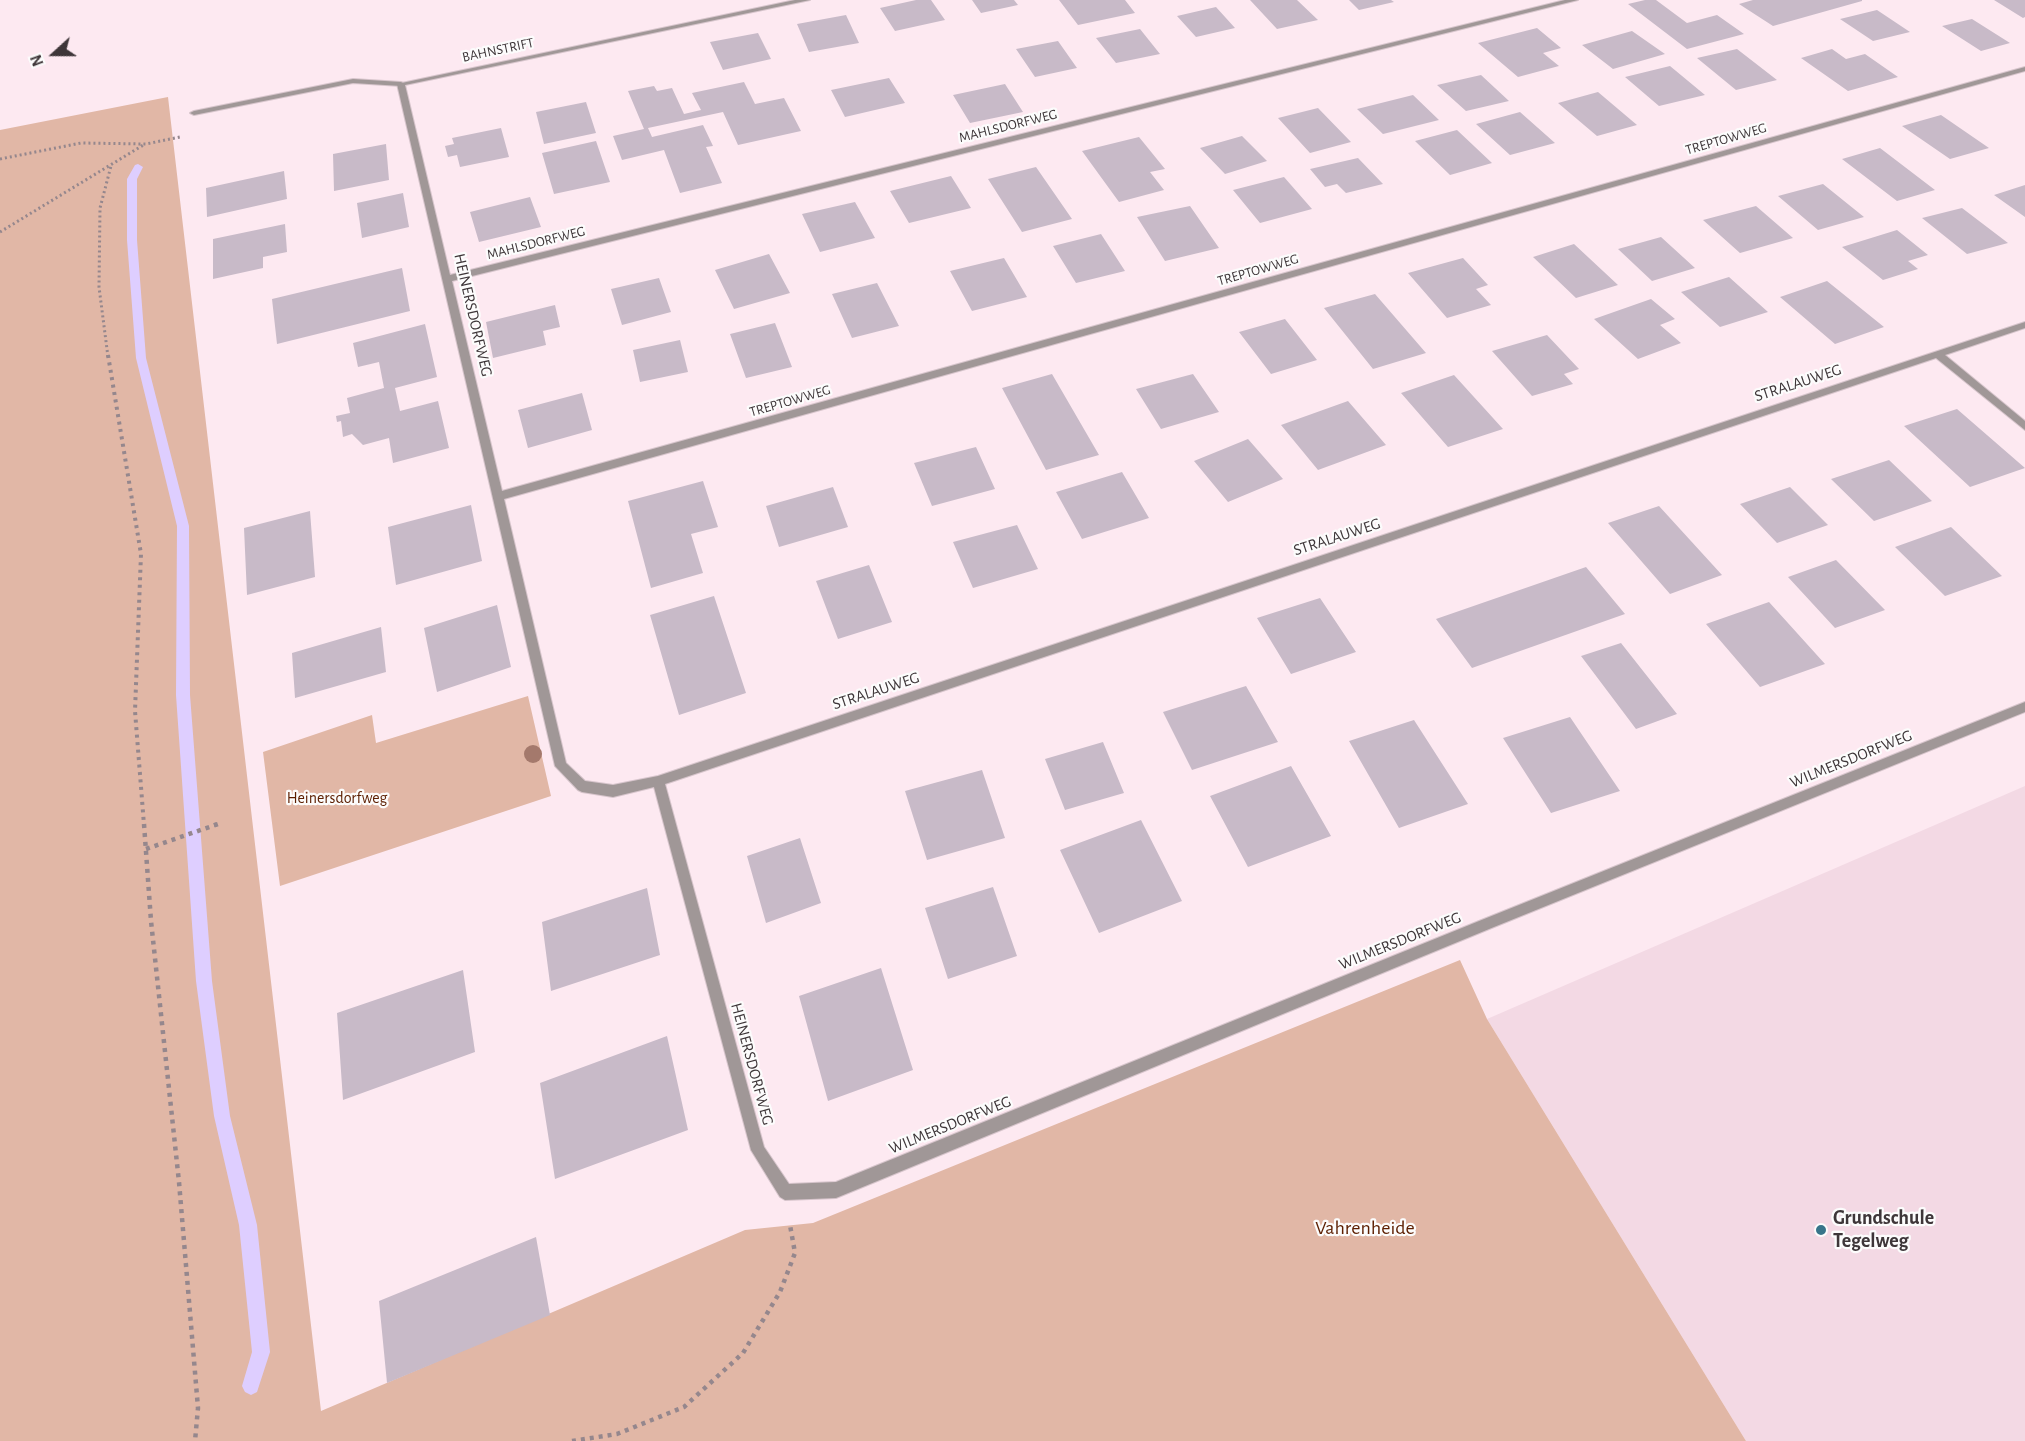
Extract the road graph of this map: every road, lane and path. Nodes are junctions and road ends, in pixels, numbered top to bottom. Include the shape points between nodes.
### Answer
1 (806, 0) edge
2 (1574, 0) edge
3 (2025, 69) edge
4 (401, 84) junction
5 (194, 113) dead end
6 (174, 138) dead end
7 (146, 144) junction
8 (0, 159) edge
9 (111, 166) junction
10 (0, 232) edge
11 (448, 279) junction
12 (2025, 324) edge
13 (1937, 354) junction
14 (2025, 426) edge
15 (499, 496) junction
16 (2025, 707) edge
17 (658, 781) junction
18 (218, 824) dead end
19 (146, 849) junction
20 (785, 1192) junction
21 (195, 1441) edge
22 (572, 1441) edge

1 - 4 street, BAHNSTRIFT
2 - 11 street, MAHLSDORFWEG
3 - 15 street, TREPTOWWEG
4 - 5 street, BAHNSTRIFT via 353,81
4 - 11 street, HEINERSDORFWEG
6 - 7 path
7 - 8 path via 81,143
7 - 9 path
9 - 10 path
9 - 19 path via 100,208 99,287 141,554 135,711
11 - 15 street, HEINERSDORFWEG
12 - 13 street, STRALAUWEG
13 - 14 street
13 - 17 street, STRALAUWEG
15 - 17 street, HEINERSDORFWEG via 561,766 582,786 613,790
16 - 20 street, WILMERSDORFWEG via 836,1190
17 - 20 street, HEINERSDORFWEG via 758,1150
18 - 19 path
19 - 21 path via 198,1408
20 - 22 path via 795,1253 780,1292 743,1353 684,1407 617,1434

